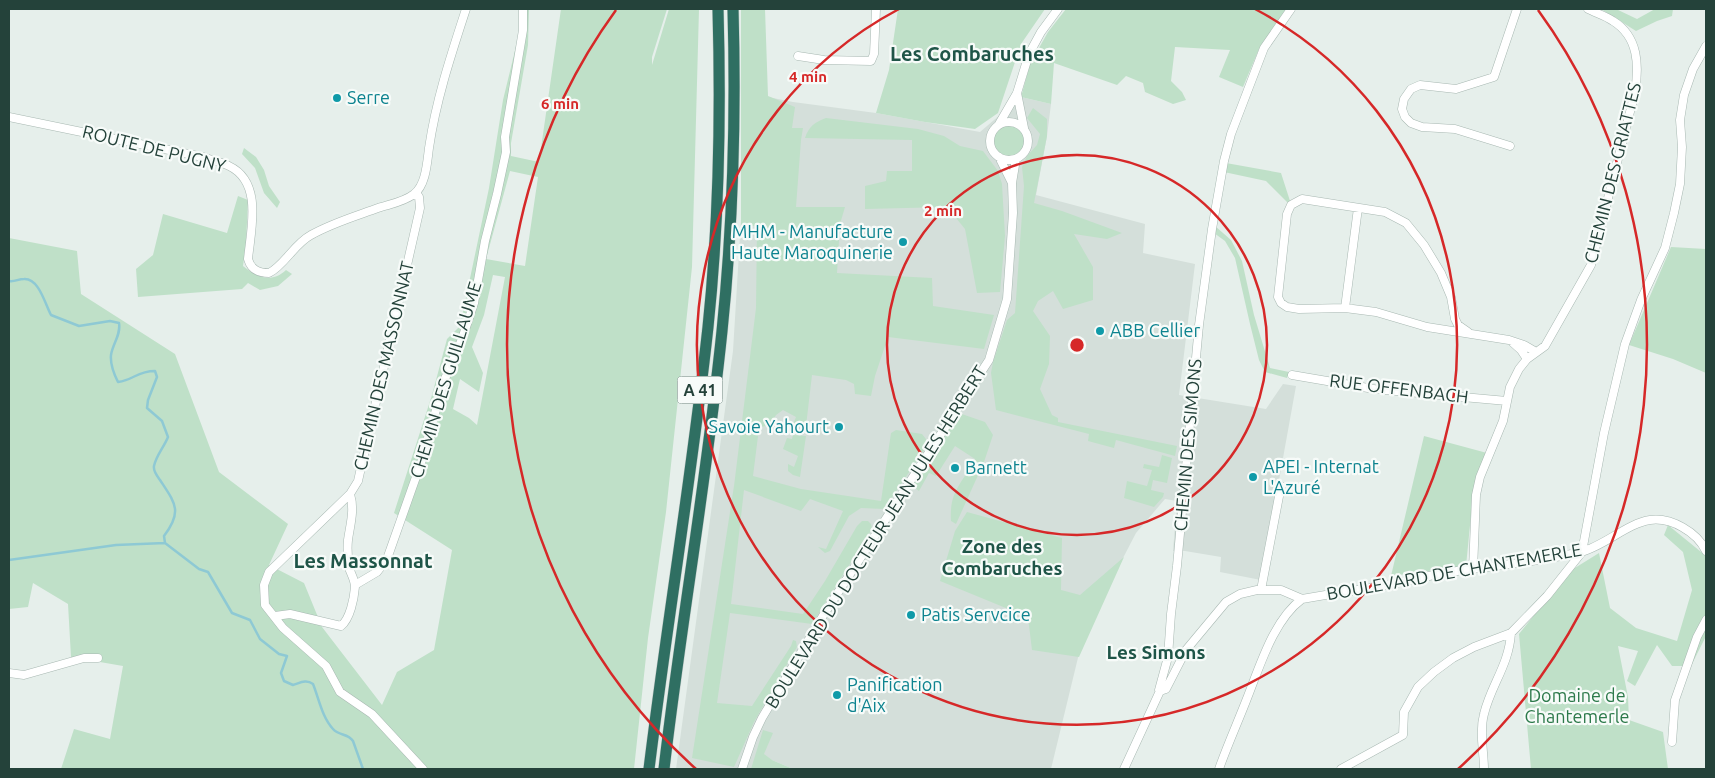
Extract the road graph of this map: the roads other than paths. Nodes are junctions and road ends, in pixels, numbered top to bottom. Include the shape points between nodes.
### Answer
1 (466, 9) edge
2 (523, 9) edge
3 (718, 9) edge
4 (733, 9) edge
5 (876, 9) edge
6 (1058, 9) edge
7 (1291, 9) edge
8 (1517, 9) edge
9 (1588, 9) edge
10 (1706, 46) edge
11 (798, 56) dead end
12 (1017, 93) junction
13 (9, 116) edge
14 (999, 124) junction
15 (1024, 128) junction
16 (1510, 146) dead end
17 (999, 157) junction
18 (1016, 159) junction
19 (1012, 183) junction
20 (416, 192) junction
21 (408, 198) junction
22 (1358, 208) junction
23 (416, 220) junction
24 (1344, 308) junction
25 (1455, 319) junction
26 (1444, 329) junction
27 (1468, 332) junction
28 (1509, 340) junction
29 (1536, 352) junction
30 (1528, 359) junction
31 (1292, 375) dead end
32 (1507, 401) junction
33 (1281, 486) dead end
34 (350, 494) junction
35 (1706, 551) edge
36 (1582, 552) junction
37 (1473, 570) junction
38 (355, 585) junction
39 (1261, 590) junction
40 (1285, 591) junction
41 (1302, 598) junction
42 (1295, 604) junction
43 (275, 616) junction
44 (1706, 620) edge
45 (1511, 633) junction
46 (98, 658) dead end
47 (9, 673) edge
48 (1160, 691) junction
49 (1672, 742) dead end
50 (423, 769) edge
51 (649, 769) edge
52 (664, 769) edge
53 (742, 769) edge
54 (1124, 769) edge
55 (1219, 769) edge
56 (1342, 769) edge
57 (1484, 769) edge

1 - 20 street via 439,93 424,178
2 - 38 street, CHEMIN DES GUILLAUME via 523,30 505,137 506,152 474,303 444,381 422,460 386,559 377,572
3 - 51 highway, A 41 via 718,155 708,326
4 - 52 highway, A 41 via 733,159 722,331
5 - 11 street via 871,60 824,60
6 - 12 street via 1029,54
7 - 48 street, CHEMIN DES SIMONS via 1264,48 1224,161 1199,325 1168,657 1158,687
8 - 16 street via 1494,77 1456,89 1420,86 1411,89 1402,110 1411,123 1422,128 1455,128
9 - 29 street, CHEMIN DES GRIATTES via 1614,21 1626,32 1634,44 1637,82 1591,265 1545,346
10 - 36 street via 1693,69 1682,104 1680,184 1665,248 1641,300 1624,349 1602,442
12 - 14 street
12 - 15 street
13 - 21 street, ROUTE DE PUGNY via 203,157 230,166 246,181 251,193 248,259 251,267 259,272 274,271 296,246 311,235
14 - 15 street via 1010,121
14 - 17 street via 992,131 989,142
15 - 18 street via 1028,143
17 - 18 street
17 - 19 street, BOULEVARD DU DOCTEUR JEAN JULES HERBERT
18 - 19 street
19 - 53 street, BOULEVARD DU DOCTEUR JEAN JULES HERBERT via 1006,299 989,360 824,614 762,718
20 - 21 street, ROUTE DE PUGNY
20 - 23 street, CHEMIN DES MASSONNAT via 420,202
21 - 23 street
22 - 24 street
22 - 24 street via 1302,200 1291,205 1287,214 1278,284 1281,303 1299,309
22 - 25 street via 1385,212 1406,223 1441,273 1451,297
23 - 34 street, CHEMIN DES MASSONNAT via 358,481
24 - 26 street via 1376,312
25 - 26 street
25 - 27 street
26 - 27 street
27 - 28 street
28 - 29 street
28 - 30 street
29 - 30 street, CHEMIN DES GRIATTES
30 - 32 street, CHEMIN DES GRIATTES via 1519,369
31 - 32 street, RUE OFFENBACH via 1374,389
32 - 37 street, CHEMIN DES GRIATTES via 1503,422 1476,495
33 - 39 street
34 - 38 street via 349,568
34 - 43 street, CHEMIN DES MASSONNAT via 270,572 264,585 264,598 265,605
35 - 36 street, BOULEVARD DE CHANTEMERLE via 1703,544 1682,527 1667,520 1649,520
36 - 37 street, BOULEVARD DE CHANTEMERLE
36 - 45 street via 1547,596
37 - 41 street, BOULEVARD DE CHANTEMERLE
38 - 43 street via 346,622 341,626 290,614
39 - 40 street
39 - 48 street via 1240,594 1226,602 1186,650 1168,686
40 - 41 street
40 - 42 street
41 - 42 street
42 - 55 street via 1267,649
43 - 50 street, CHEMIN DES MASSONNAT via 326,666 340,692 372,714
44 - 49 street via 1675,700
45 - 56 street via 1452,658 1434,672 1418,687 1404,712 1403,735
45 - 57 street via 1510,648 1483,715
46 - 47 street via 84,658 24,675
48 - 54 street

